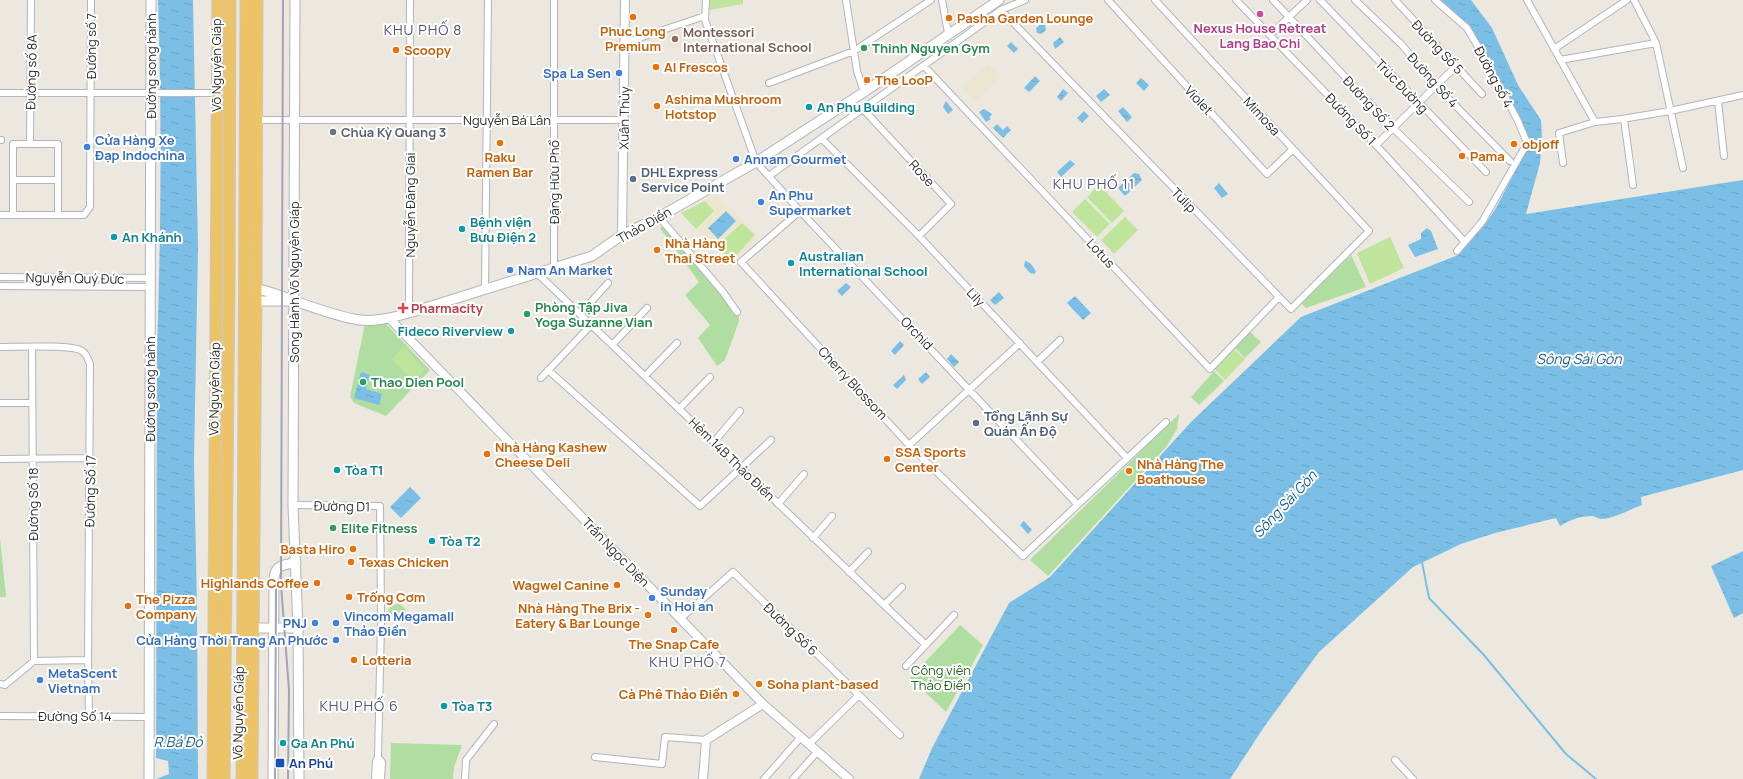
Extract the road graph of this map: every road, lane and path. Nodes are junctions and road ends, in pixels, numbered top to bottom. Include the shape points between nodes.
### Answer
1 (31, 0) edge
2 (91, 0) edge
3 (151, 0) edge
4 (218, 0) edge
5 (230, 0) edge
6 (246, 0) edge
7 (257, 0) edge
8 (295, 0) edge
9 (410, 0) edge
10 (488, 0) edge
11 (554, 0) edge
12 (625, 0) edge
13 (706, 0) edge
14 (846, 0) edge
15 (931, 0) edge
16 (942, 0) edge
17 (998, 0) edge
18 (1025, 0) edge
19 (1108, 0) edge
20 (1155, 0) edge
21 (1236, 0) edge
22 (1273, 0) edge
23 (1307, 0) edge
24 (1320, 0) edge
25 (1355, 0) edge
26 (1395, 0) edge
27 (1435, 0) edge
28 (1526, 0) edge
29 (1627, 0) edge
30 (1634, 0) edge
31 (1001, 10) junction
32 (705, 16) junction
33 (1289, 18) junction
34 (948, 33) junction
35 (1270, 35) junction
36 (624, 43) junction
37 (1656, 43) junction
38 (1554, 49) junction
39 (854, 51) junction
40 (1560, 60) junction
41 (924, 66) junction
42 (1456, 66) junction
43 (769, 83) dead end
44 (1437, 86) junction
45 (864, 92) junction
46 (0, 93) edge
47 (30, 93) junction
48 (90, 93) junction
49 (154, 93) junction
50 (218, 93) junction
51 (1482, 94) dead end
52 (1743, 95) edge
53 (1718, 100) junction
54 (1419, 104) junction
55 (862, 108) junction
56 (1670, 111) junction
57 (1624, 119) junction
58 (256, 120) junction
59 (294, 120) junction
60 (410, 120) junction
61 (486, 120) junction
62 (554, 120) junction
63 (624, 120) junction
64 (1595, 122) junction
65 (1394, 129) junction
66 (822, 139) junction
67 (30, 144) junction
68 (1376, 145) junction
69 (1293, 149) junction
70 (1724, 156) dead end
71 (756, 162) junction
72 (1563, 163) dead end
73 (1512, 164) junction
74 (1682, 168) dead end
75 (1486, 172) dead end
76 (769, 176) junction
77 (13, 180) junction
78 (58, 180) junction
79 (1633, 185) dead end
80 (1469, 202) dead end
81 (800, 211) junction
82 (0, 215) edge
83 (13, 215) junction
84 (58, 215) junction
85 (659, 217) junction
86 (1369, 231) joint
87 (622, 235) junction
88 (919, 236) junction
89 (1464, 241) junction
90 (1457, 251) dead end
91 (554, 268) junction
92 (538, 274) junction
93 (0, 277) edge
94 (44, 277) junction
95 (97, 278) junction
96 (150, 283) junction
97 (608, 283) dead end
98 (0, 286) edge
99 (44, 286) junction
100 (96, 287) junction
101 (256, 289) junction
102 (485, 290) junction
103 (1278, 298) junction
104 (256, 301) junction
105 (294, 301) junction
106 (647, 308) dead end
107 (737, 312) dead end
108 (409, 313) junction
109 (580, 314) junction
110 (389, 318) junction
111 (591, 324) junction
112 (1060, 340) dead end
113 (677, 343) dead end
114 (1020, 343) junction
115 (612, 345) junction
116 (0, 347) edge
117 (32, 347) junction
118 (1037, 362) junction
119 (548, 370) junction
120 (645, 376) junction
121 (710, 377) dead end
122 (541, 378) dead end
123 (970, 389) junction
124 (0, 403) edge
125 (32, 403) junction
126 (679, 409) junction
127 (740, 411) dead end
128 (1166, 422) dead end
129 (771, 440) dead end
130 (714, 442) junction
131 (909, 445) junction
132 (0, 458) edge
133 (33, 458) junction
134 (90, 458) junction
135 (1127, 458) junction
136 (740, 468) junction
137 (804, 474) dead end
138 (778, 504) junction
139 (1077, 504) junction
140 (293, 505) junction
141 (832, 516) dead end
142 (813, 538) junction
143 (868, 552) dead end
144 (296, 563) junction
145 (849, 572) junction
146 (902, 587) dead end
147 (884, 605) junction
148 (381, 614) dead end
149 (954, 615) dead end
150 (680, 619) junction
151 (381, 624) dead end
152 (253, 628) junction
153 (274, 628) junction
154 (298, 628) junction
155 (926, 645) junction
156 (88, 660) junction
157 (34, 661) junction
158 (906, 666) dead end
159 (0, 684) edge
160 (859, 695) junction
161 (762, 704) junction
162 (0, 716) edge
163 (89, 716) junction
164 (149, 717) junction
165 (494, 724) dead end
166 (900, 735) dead end
167 (802, 737) junction
168 (706, 740) junction
169 (809, 744) junction
170 (817, 752) junction
171 (378, 757) junction
172 (595, 757) dead end
173 (1395, 760) dead end
174 (149, 779) edge
175 (213, 779) edge
176 (224, 779) edge
177 (242, 779) edge
178 (252, 779) edge
179 (273, 779) edge
180 (299, 779) edge
181 (375, 779) edge
182 (381, 779) edge
183 (464, 779) edge
184 (703, 779) edge
185 (764, 779) edge
186 (793, 779) edge
187 (849, 779) edge
188 (1413, 779) edge

1 - 47 street, Đường số 8A
2 - 48 street, Đường số 7
3 - 49 main road, Đường song hành
4 - 50 highway, Võ Nguyên Giáp
5 - 176 highway, Võ Nguyên Giáp
6 - 177 highway, Võ Nguyên Giáp
7 - 58 highway, Võ Nguyên Giáp
8 - 59 main road, Song Hành Võ Nguyên Giáp
9 - 60 street, Nguyễn Đăng Giai
10 - 61 street
11 - 62 street, Đặng Hữu Phổ
12 - 36 street, Xuân Thủy
13 - 32 street
14 - 39 street
15 - 39 street
16 - 34 street
17 - 34 main road, Thảo Điền
18 - 31 street
19 - 69 street, Violet via 1267,174
20 - 69 street, Mimosa
21 - 35 street, Đường Số 1
22 - 33 street, Đường Số 2
23 - 33 street
24 - 54 street, Trúc Đường
25 - 44 street, Đường Số 4 via 1401,44
26 - 42 street, Đường Số 5
27 - 73 street, Đường số 4 via 1467,28 1517,119 1526,140 1525,147
28 - 38 street
29 - 38 street
30 - 37 street
31 - 41 street
31 - 103 street, Tulip
32 - 36 street
32 - 71 street
33 - 35 street
33 - 65 street, Đường Số 2
34 - 45 main road, Thảo Điền
35 - 68 street, Đường Số 1
36 - 63 street, Xuân Thủy
37 - 40 street
37 - 56 street
38 - 40 street
39 - 43 street
39 - 45 street
40 - 64 street
41 - 55 street
41 - 103 street, Lotus via 1210,369
42 - 44 street
42 - 51 street, Đường Số 5
44 - 54 street
44 - 73 street, Đường Số 4
45 - 71 main road, Thảo Điền
46 - 47 street
47 - 48 street
47 - 67 street, Đường số 8A
48 - 49 street
48 - 84 street, Đường số 7 via 90,207 84,215
49 - 50 street
49 - 96 main road, Đường song hành
50 - 175 highway, Võ Nguyên Giáp
52 - 53 street
53 - 56 street
53 - 70 street
54 - 65 street
54 - 75 street, Trúc Đường
55 - 66 street
55 - 88 street, Rose via 951,204
56 - 57 street
56 - 74 street
57 - 64 street
57 - 79 street
58 - 59 street, Nguyễn Bá Lân
58 - 101 highway, Võ Nguyên Giáp
59 - 60 street, Nguyễn Bá Lân
59 - 105 main road, Song Hành Võ Nguyên Giáp
60 - 61 street, Nguyễn Bá Lân
60 - 108 street, Nguyễn Đăng Giai
61 - 62 street, Nguyễn Bá Lân
61 - 102 street
62 - 63 street, Nguyễn Bá Lân
62 - 91 street, Đặng Hữu Phổ
63 - 87 street, Xuân Thủy
64 - 72 street via 1559,133
65 - 68 street
65 - 80 street, Đường Số 2
66 - 76 street
66 - 88 street, Lily
67 - 77 street via 13,144
67 - 78 street via 58,144
68 - 89 street, Đường Số 1
69 - 86 street, Mimosa
71 - 76 street, Orchid
71 - 85 main road, Thảo Điền
73 - 89 street, Đường số 4 via 1482,222
76 - 81 street, Orchid
77 - 78 street
77 - 83 street
78 - 84 street
81 - 123 street, Orchid
81 - 131 street, Cherry Blossom via 741,262
82 - 83 street
83 - 84 street
85 - 87 main road, Thảo Điền
85 - 107 street
86 - 103 street, Tulip via 1291,309
87 - 91 main road, Thảo Điền via 592,256
88 - 114 street, Lily
89 - 90 street, Đường số 4
91 - 92 main road, Thảo Điền
92 - 102 main road, Thảo Điền
92 - 109 street, Hẻm 14B Thảo Điền
93 - 94 street, Nguyễn Quý Đức
94 - 95 street, Nguyễn Quý Đức
94 - 99 street
95 - 96 street, Nguyễn Quý Đức
95 - 100 street
96 - 100 street, Nguyễn Quý Đức
96 - 164 main road, Đường song hành
97 - 109 street
98 - 99 street, Nguyễn Quý Đức
99 - 100 street, Nguyễn Quý Đức
101 - 104 highway, Võ Nguyên Giáp
101 - 105 main road, Thảo Điền via 271,291
102 - 108 main road, Thảo Điền
104 - 105 main road, Thảo Điền
104 - 152 highway, Võ Nguyên Giáp
105 - 110 main road, Thảo Điền via 348,318
105 - 140 main road, Song Hành Võ Nguyên Giáp
106 - 115 street
108 - 110 main road, Thảo Điền
109 - 111 street, Hẻm 14B Thảo Điền
110 - 150 street, Trần Ngọc Diện
111 - 115 street, Hẻm 14B Thảo Điền
111 - 119 street
112 - 118 street
113 - 120 street
114 - 118 street, Lily
114 - 123 street
115 - 120 street, Hẻm 14B Thảo Điền
116 - 117 street, Đường Số 17
117 - 125 street, Đường Số 18
117 - 134 street, Đường Số 17 via 63,347 81,350 86,354 90,364
118 - 135 street, Lily
119 - 122 street
119 - 136 street via 700,506
120 - 126 street, Hẻm 14B Thảo Điền
121 - 126 street
123 - 131 street
123 - 139 street, Orchid
124 - 125 street
125 - 133 street, Đường Số 18
126 - 130 street, Hẻm 14B Thảo Điền
127 - 130 street
128 - 135 street
129 - 136 street
130 - 136 street, Hẻm 14B Thảo Điền
131 - 139 street, Cherry Blossom via 1023,556
132 - 133 street
133 - 134 street
133 - 157 street, Đường Số 18
134 - 156 street, Đường Số 17
135 - 139 street
136 - 138 street, Hẻm 14B Thảo Điền
137 - 138 street
138 - 142 street, Hẻm 14B Thảo Điền
140 - 144 main road, Song Hành Võ Nguyên Giáp
140 - 148 street, Đường D1 via 380,506
141 - 142 street
142 - 145 street, Hẻm 14B Thảo Điền
143 - 145 street
144 - 153 main road via 281,565 274,575
144 - 154 main road, Song Hành Võ Nguyên Giáp
145 - 147 street, Hẻm 14B Thảo Điền
146 - 147 street
147 - 155 street, Hẻm 14B Thảo Điền
149 - 155 street
150 - 160 street, Đường Số 6 via 733,572
150 - 161 street, Trần Ngọc Diện
151 - 171 street
152 - 153 main road
152 - 178 highway, Võ Nguyên Giáp
153 - 154 main road
153 - 179 main road
154 - 180 main road, Song Hành Võ Nguyên Giáp
155 - 158 street
156 - 157 street
156 - 163 street, Đường Số 17
157 - 159 street via 5,685
160 - 166 street, Đường Số 6
160 - 169 street
161 - 167 street, Trần Ngọc Diện
161 - 168 street
162 - 163 street, Đường Số 14
163 - 164 street, Đường Số 14
164 - 174 main road, Đường song hành
165 - 183 street via 466,760
167 - 169 street, Trần Ngọc Diện
167 - 185 street
168 - 172 street via 665,737 662,764
168 - 184 street
169 - 170 street, Trần Ngọc Diện
170 - 186 street
170 - 187 street, Trần Ngọc Diện
171 - 181 street
171 - 182 street via 382,762
173 - 188 street

